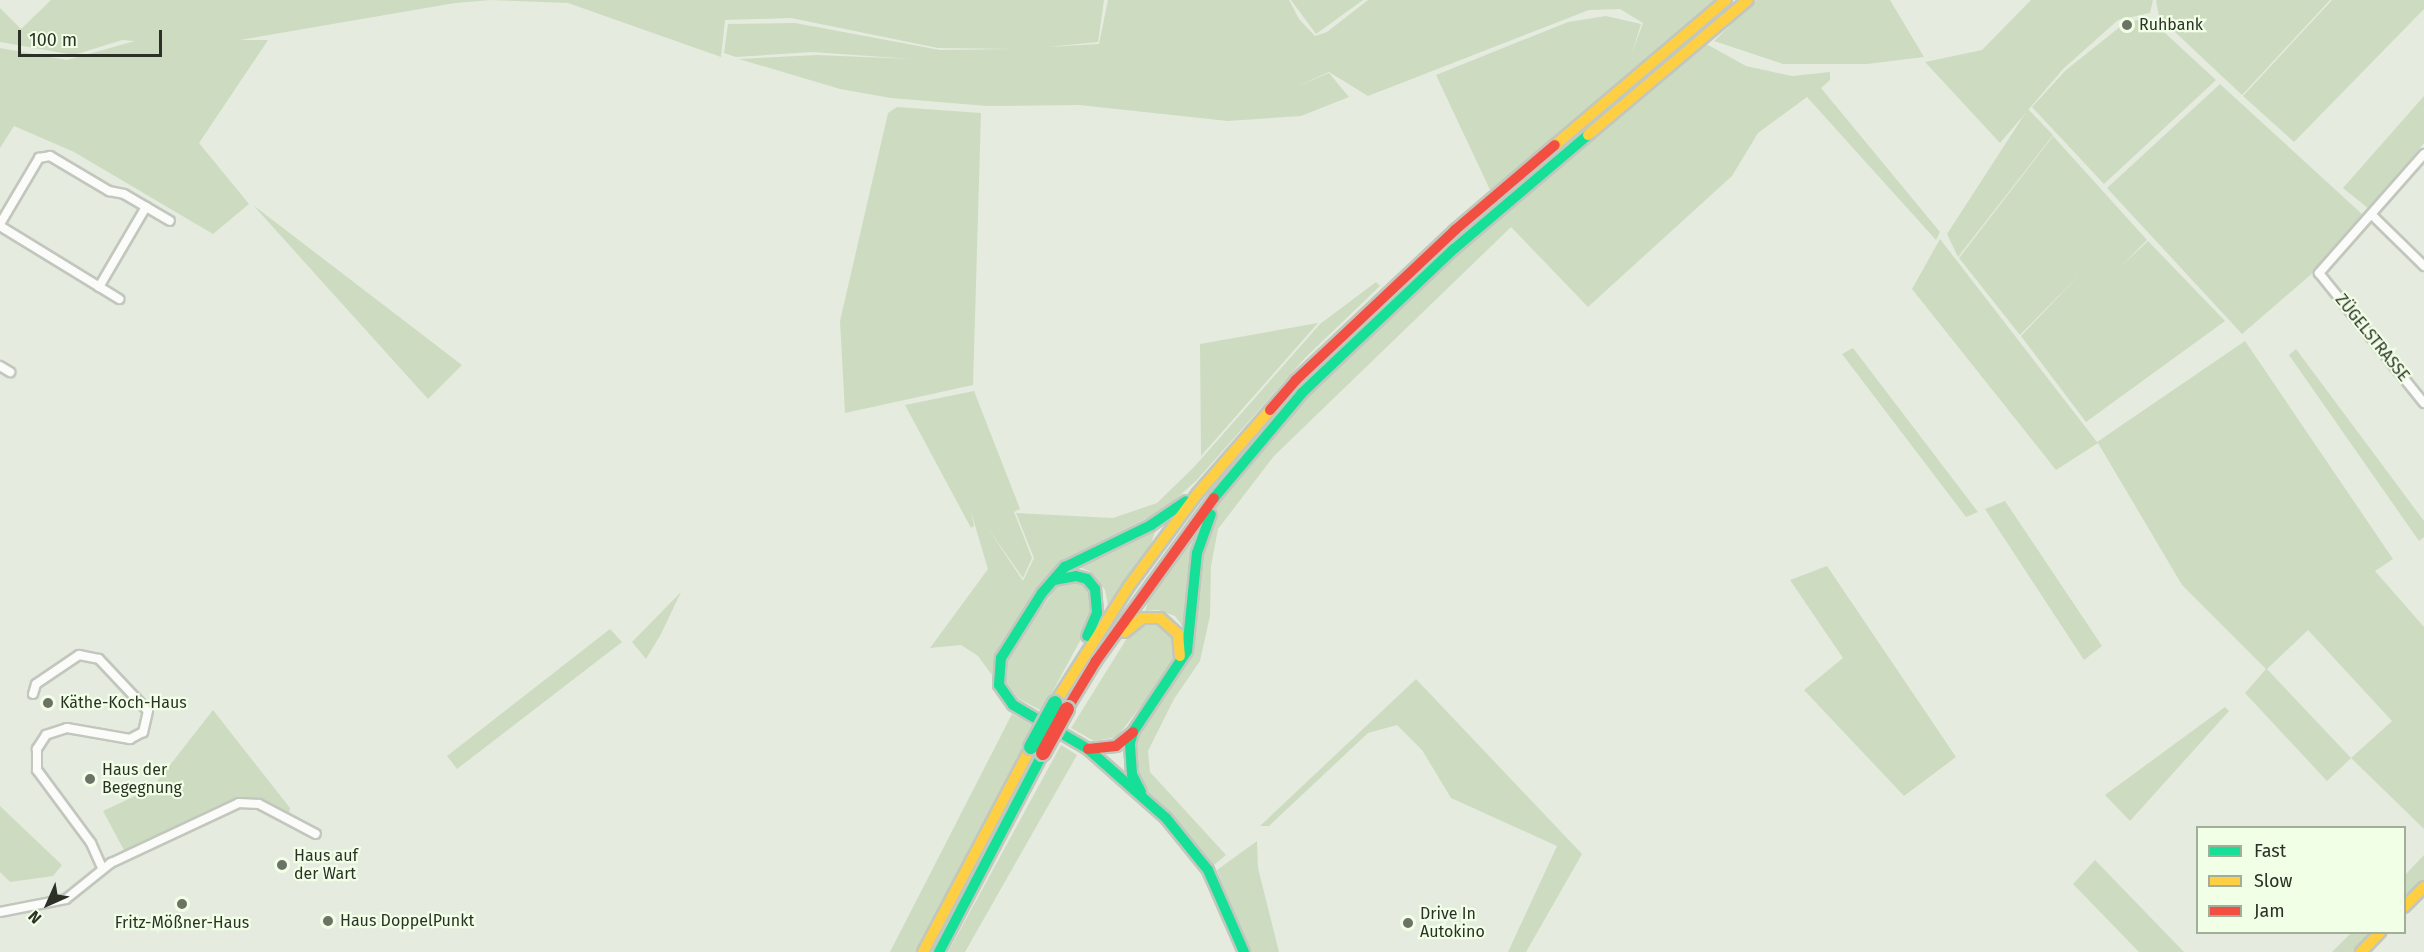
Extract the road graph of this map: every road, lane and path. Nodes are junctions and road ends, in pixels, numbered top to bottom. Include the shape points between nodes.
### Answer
1 (1748, 0) edge
2 (1723, 3) edge
3 (1664, 64) junction
4 (2424, 153) edge
5 (146, 207) junction
6 (2372, 215) junction
7 (170, 221) dead end
8 (0, 225) edge
9 (2424, 266) edge
10 (99, 287) junction
11 (119, 298) dead end
12 (0, 366) edge
13 (10, 372) dead end
14 (2424, 403) edge
15 (1230, 476) junction
16 (1197, 494) junction
17 (1054, 580) junction
18 (1084, 652) junction
19 (1096, 661) junction
20 (1179, 665) junction
21 (33, 694) dead end
22 (1133, 732) junction
23 (1088, 749) junction
24 (1037, 750) junction
25 (1141, 792) junction
26 (316, 834) dead end
27 (102, 868) junction
28 (2424, 887) edge
29 (2406, 905) edge
30 (0, 912) edge
31 (2379, 934) edge
32 (923, 952) edge
33 (939, 952) edge
34 (1244, 952) edge
35 (2361, 952) edge

1 - 3 main road
2 - 3 main road
3 - 15 main road via 1384,313 1302,393
3 - 16 main road via 1455,230 1365,312 1296,380
4 - 6 street
5 - 7 street
5 - 8 street via 124,194 109,191 50,156 39,158
5 - 10 street
6 - 9 street
6 - 14 street, ZÜGELSTRASSE via 2319,273
8 - 10 street
10 - 11 street
12 - 13 street
15 - 19 main road
15 - 20 main road via 1205,523 1197,553 1187,651
16 - 17 main road via 1151,525 1065,567
16 - 18 main road
17 - 18 main road via 1076,576 1087,579 1095,589 1097,613
17 - 23 main road via 1001,658 999,685 1013,705
18 - 24 main road, bridge via 1054,703
19 - 20 main road via 1134,622 1150,616 1170,623 1178,634 1182,644
19 - 24 main road, bridge
20 - 22 main road
21 - 27 street via 36,684 79,655 99,659 148,711 143,732 130,739 67,728 46,735 37,749 37,770 91,843
22 - 23 main road via 1116,746
22 - 25 main road via 1130,761
23 - 25 main road
24 - 32 main road
24 - 33 main road
25 - 34 main road via 1208,870
26 - 27 street via 259,804 239,803 219,809
27 - 30 street via 66,899
28 - 29 main road
31 - 35 main road

